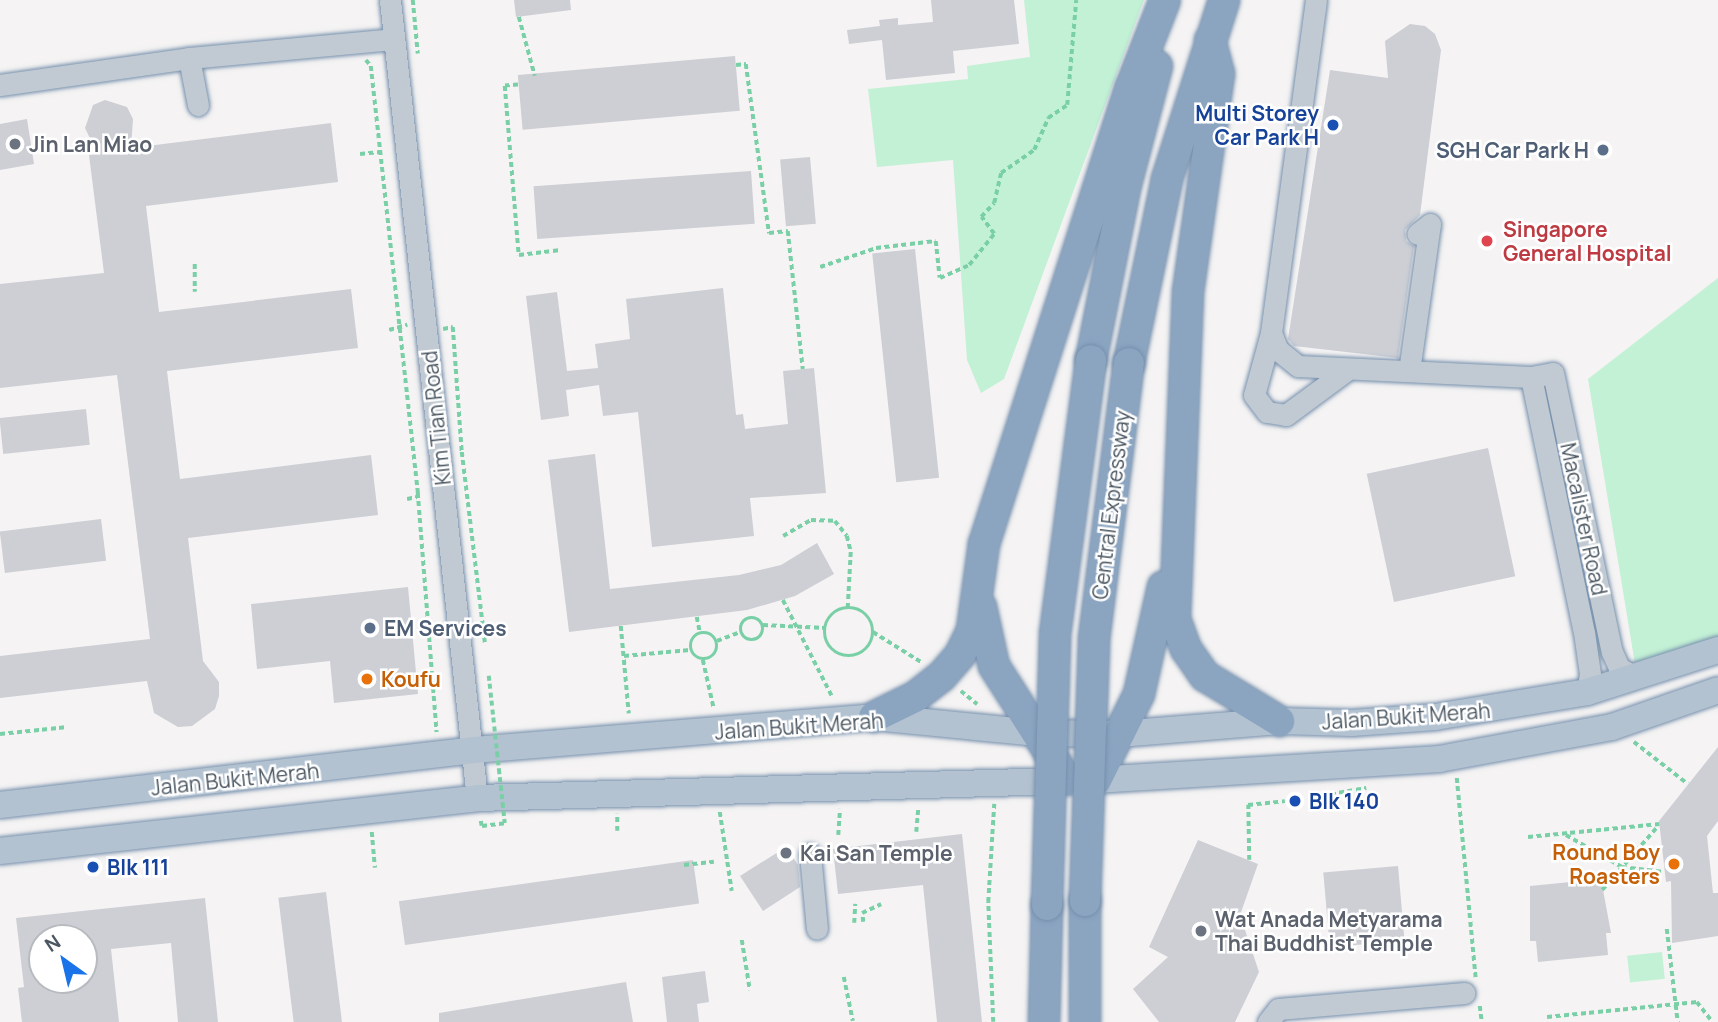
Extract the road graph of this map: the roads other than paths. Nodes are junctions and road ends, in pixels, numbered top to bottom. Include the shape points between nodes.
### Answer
1 (390, 0) edge
2 (1165, 0) edge
3 (1173, 0) edge
4 (1224, 0) edge
5 (1316, 0) edge
6 (393, 39) junction
7 (1210, 40) junction
8 (189, 58) junction
9 (0, 85) edge
10 (198, 105) dead end
11 (1417, 234) dead end
12 (1271, 333) junction
13 (1294, 364) junction
14 (1262, 368) junction
15 (1347, 370) junction
16 (1409, 371) junction
17 (1531, 377) junction
18 (1305, 401) junction
19 (1176, 522) junction
20 (978, 585) junction
21 (1718, 650) edge
22 (1635, 677) junction
23 (1718, 690) edge
24 (1587, 692) junction
25 (874, 717) junction
26 (1279, 721) junction
27 (1038, 733) junction
28 (1119, 734) junction
29 (474, 750) junction
30 (1082, 780) junction
31 (477, 798) junction
32 (0, 805) edge
33 (0, 851) edge
34 (810, 854) dead end
35 (817, 929) dead end
36 (1473, 990) road end
37 (1044, 1022) edge
38 (1085, 1022) edge
39 (1268, 1022) edge

1 - 6 street, Kim Tian Road
2 - 20 highway via 1131,87 1062,296 984,544
3 - 37 highway, Central Expressway, bridge via 1126,184 1091,360 1055,634
4 - 7 highway, Central Expressway
5 - 12 street
6 - 8 street
6 - 29 street, Kim Tian Road
7 - 19 highway via 1219,74 1188,292
7 - 38 highway, Central Expressway, bridge via 1167,179 1129,363 1094,639
8 - 9 street
8 - 10 street
11 - 16 street via 1430,224
12 - 13 street
12 - 14 street
13 - 14 street, Macalister Road via 1279,360
13 - 15 street, Macalister Road
13 - 18 street via 1308,382
14 - 18 street via 1254,395 1267,412 1286,415
15 - 16 street, Macalister Road
15 - 18 street
16 - 17 street, Macalister Road
17 - 22 street, Macalister Road via 1553,373 1612,652 1619,668
17 - 24 street, Macalister Road via 1584,632 1590,674
19 - 26 highway via 1175,619 1186,649 1205,676
19 - 28 highway via 1150,658
20 - 25 highway via 972,630 960,655 915,697
20 - 27 highway via 994,666
21 - 22 main road, Jalan Bukit Merah
22 - 24 main road, Jalan Bukit Merah
23 - 30 main road, Jalan Bukit Merah via 1612,726 1439,760
24 - 26 main road, Jalan Bukit Merah via 1435,717 1352,723
25 - 27 main road, Jalan Bukit Merah
25 - 29 main road, Jalan Bukit Merah
26 - 28 main road, Jalan Bukit Merah
27 - 28 main road, Jalan Bukit Merah
27 - 30 highway
28 - 30 highway
29 - 31 street, Kim Tian Road
29 - 32 main road, Jalan Bukit Merah
30 - 31 main road, Jalan Bukit Merah
31 - 33 main road, Jalan Bukit Merah
34 - 35 street
36 - 39 street via 1278,1009

